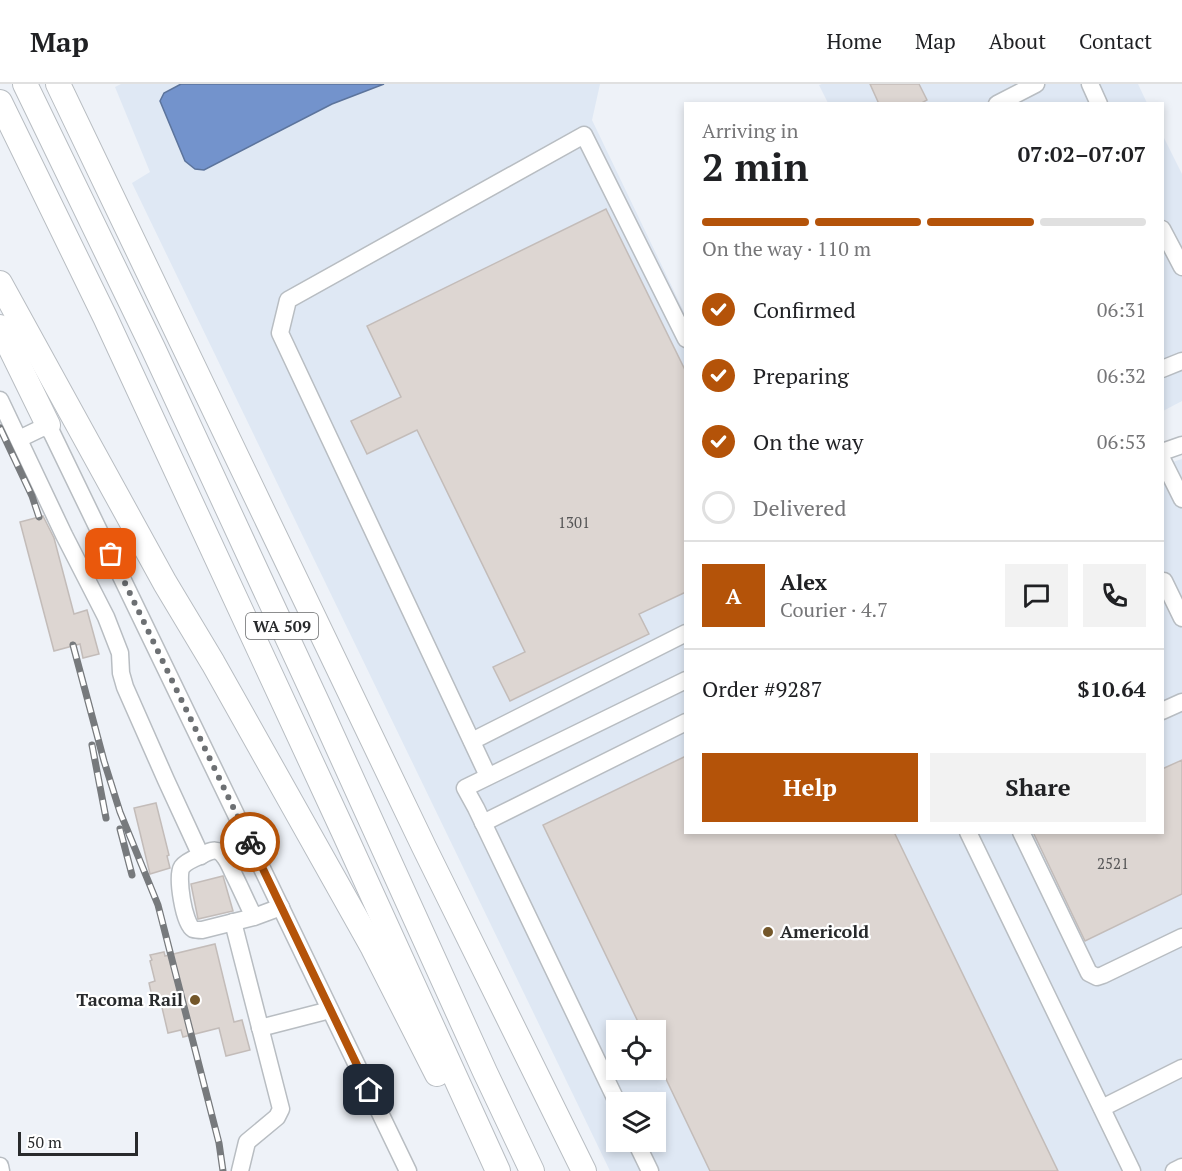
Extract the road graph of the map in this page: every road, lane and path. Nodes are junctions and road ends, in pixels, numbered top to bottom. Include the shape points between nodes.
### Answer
1 (25, 84) edge
2 (58, 84) edge
3 (1036, 84) edge
4 (1090, 84) edge
5 (0, 102) edge
6 (1002, 102) edge
7 (1099, 102) edge
8 (1164, 233) edge
9 (1182, 267) edge
10 (0, 284) edge
11 (0, 327) edge
12 (684, 335) edge
13 (1182, 361) edge
14 (1164, 368) edge
15 (0, 400) edge
16 (48, 425) junction
17 (19, 439) junction
18 (1182, 445) edge
19 (1164, 451) edge
20 (1164, 463) edge
21 (1182, 499) edge
22 (1164, 581) dead end
23 (1182, 618) edge
24 (684, 634) edge
25 (684, 681) edge
26 (1182, 702) edge
27 (1164, 710) edge
28 (684, 723) edge
29 (472, 741) junction
30 (488, 776) junction
31 (483, 823) junction
32 (969, 834) edge
33 (1022, 834) edge
34 (424, 847) junction
35 (201, 856) junction
36 (281, 907) junction
37 (254, 917) junction
38 (233, 922) junction
39 (1182, 937) edge
40 (330, 1010) junction
41 (260, 1028) junction
42 (1182, 1068) edge
43 (612, 1092) edge
44 (1102, 1108) junction
45 (641, 1152) edge
46 (0, 1166) edge
47 (1182, 1167) edge
48 (2, 1171) edge
49 (240, 1171) edge
50 (408, 1171) edge
51 (487, 1171) edge
52 (498, 1171) edge
53 (532, 1171) edge
54 (565, 1171) edge
55 (584, 1171) edge
56 (650, 1171) edge
57 (1132, 1171) edge
58 (1174, 1171) edge

1 - 53 highway, WA 509 via 153,348
2 - 34 highway
3 - 6 street
4 - 7 street
5 - 52 highway, WA 509 via 105,317
8 - 9 street
10 - 51 highway via 373,948
11 - 16 highway
12 - 29 street via 584,135 288,300 280,333
13 - 14 street
15 - 17 street
16 - 17 street
16 - 36 street
17 - 35 street via 106,617 120,653 125,687
18 - 19 street
20 - 21 street
22 - 23 street
24 - 29 street
25 - 30 street
26 - 27 street
28 - 31 street
29 - 30 street
30 - 31 street via 465,788
31 - 43 street
32 - 44 street
33 - 39 street via 1089,973 1103,975
34 - 54 highway
34 - 55 highway
35 - 37 street via 216,851 225,857
35 - 38 street via 185,864 180,872 180,892 189,924 199,930
36 - 37 street
36 - 40 street
37 - 38 street
38 - 41 street
40 - 41 street
40 - 50 street
41 - 49 street via 280,1109 247,1142
42 - 44 street
44 - 57 street
45 - 56 street
46 - 48 street
47 - 58 street

